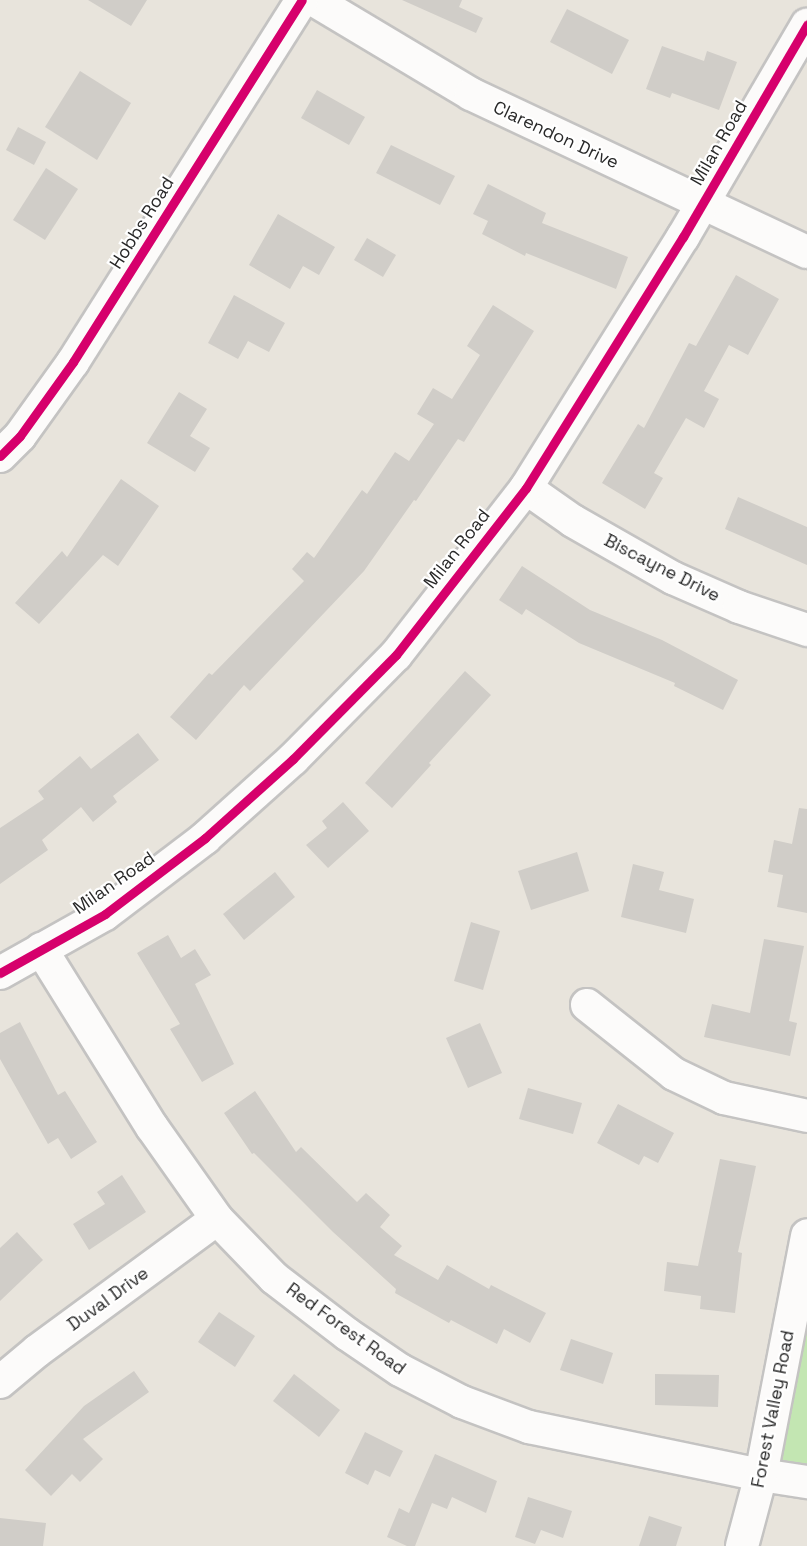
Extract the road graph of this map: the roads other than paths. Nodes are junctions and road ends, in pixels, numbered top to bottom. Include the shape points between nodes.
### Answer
1 (302, 0) edge
2 (314, 0) edge
3 (807, 25) edge
4 (703, 205) junction
5 (807, 252) edge
6 (0, 456) edge
7 (526, 488) junction
8 (807, 630) edge
9 (41, 949) junction
10 (0, 973) edge
11 (587, 1005) dead end
12 (807, 1116) edge
13 (217, 1219) junction
14 (807, 1235) edge
15 (0, 1382) edge
16 (760, 1475) junction
17 (807, 1482) edge
18 (742, 1546) edge

1 - 6 street, Hobbs Road via 74,362
2 - 4 street, Clarendon Drive via 471,94
3 - 4 street, Milan Road
4 - 5 street, Clarendon Drive
4 - 7 street, Milan Road
7 - 8 street, Biscayne Drive via 573,521 673,578 739,607
7 - 9 street, Milan Road via 396,655 293,759 205,838 105,914
9 - 10 street, Milan Road
9 - 13 street, Red Forest Road via 152,1127
11 - 12 street via 674,1074 724,1098
13 - 15 street, Duval Drive
13 - 16 street, Red Forest Road via 274,1278 347,1334 400,1370 462,1402 529,1427
14 - 16 street, Forest Valley Road
16 - 17 street, Red Forest Road
16 - 18 street, Forest Valley Road

